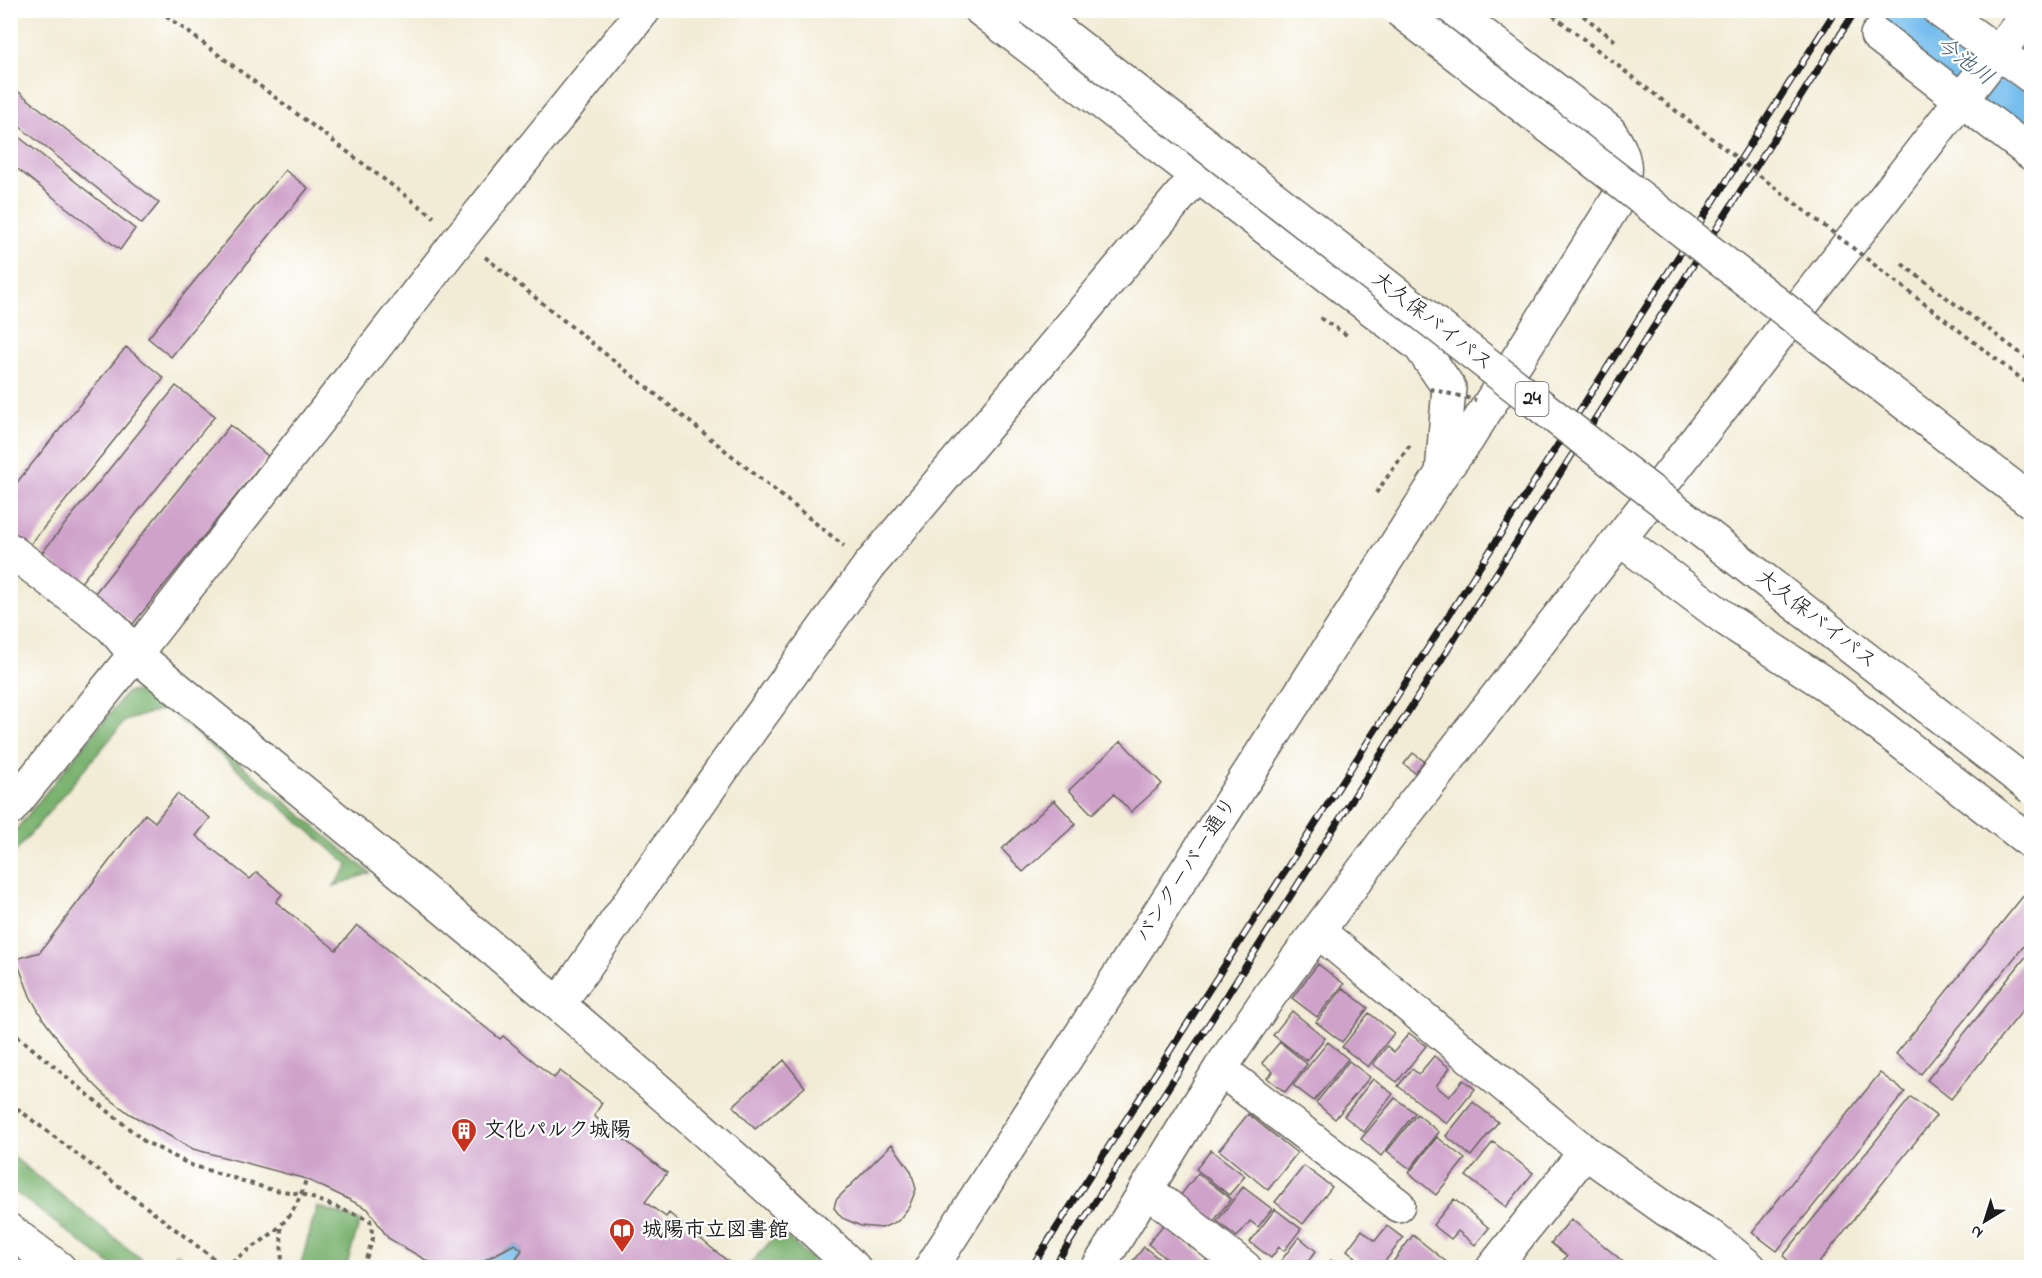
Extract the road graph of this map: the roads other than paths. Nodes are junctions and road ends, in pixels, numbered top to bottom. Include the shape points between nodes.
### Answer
1 (644, 10) edge
2 (981, 10) edge
3 (1032, 10) edge
4 (1399, 10) edge
5 (1451, 10) edge
6 (1939, 10) edge
7 (2031, 10) edge
8 (1877, 34) dead end
9 (1995, 56) junction
10 (2031, 77) edge
11 (1967, 95) junction
12 (2031, 154) edge
13 (1196, 177) junction
14 (1442, 473) junction
15 (2031, 502) edge
16 (1621, 540) junction
17 (10, 550) edge
18 (135, 654) junction
19 (2031, 788) edge
20 (10, 809) edge
21 (2031, 843) edge
22 (1318, 931) junction
23 (559, 1004) junction
24 (1220, 1069) junction
25 (1585, 1152) junction
26 (1146, 1189) junction
27 (1398, 1205) dead end
28 (10, 1231) edge
29 (1741, 1265) edge
30 (59, 1268) edge
31 (854, 1268) edge
32 (931, 1268) edge
33 (1098, 1268) edge
34 (1245, 1268) edge
35 (1493, 1268) edge

1 - 18 main road
2 - 13 main road
3 - 19 main road, 大久保バイパス / 24, bridge
4 - 15 main road, bridge
5 - 14 main road, バンクーバー通り via 1609,130 1619,145 1625,179 1618,199 1467,440
6 - 9 main road
7 - 9 main road
8 - 11 main road
9 - 10 main road
9 - 11 main road
11 - 12 main road
11 - 16 main road
13 - 14 main road via 1420,346 1449,388
13 - 23 main road via 869,566
14 - 32 main road, バンクーバー通り
16 - 21 main road via 1727,620 1827,686
16 - 22 main road
17 - 18 main road via 112,627
18 - 20 main road
18 - 23 main road
22 - 24 main road
22 - 25 main road
23 - 31 main road via 760,1178
24 - 26 main road
24 - 27 main road
25 - 29 main road via 1715,1239
25 - 35 main road
26 - 33 main road
26 - 34 main road
28 - 30 main road

